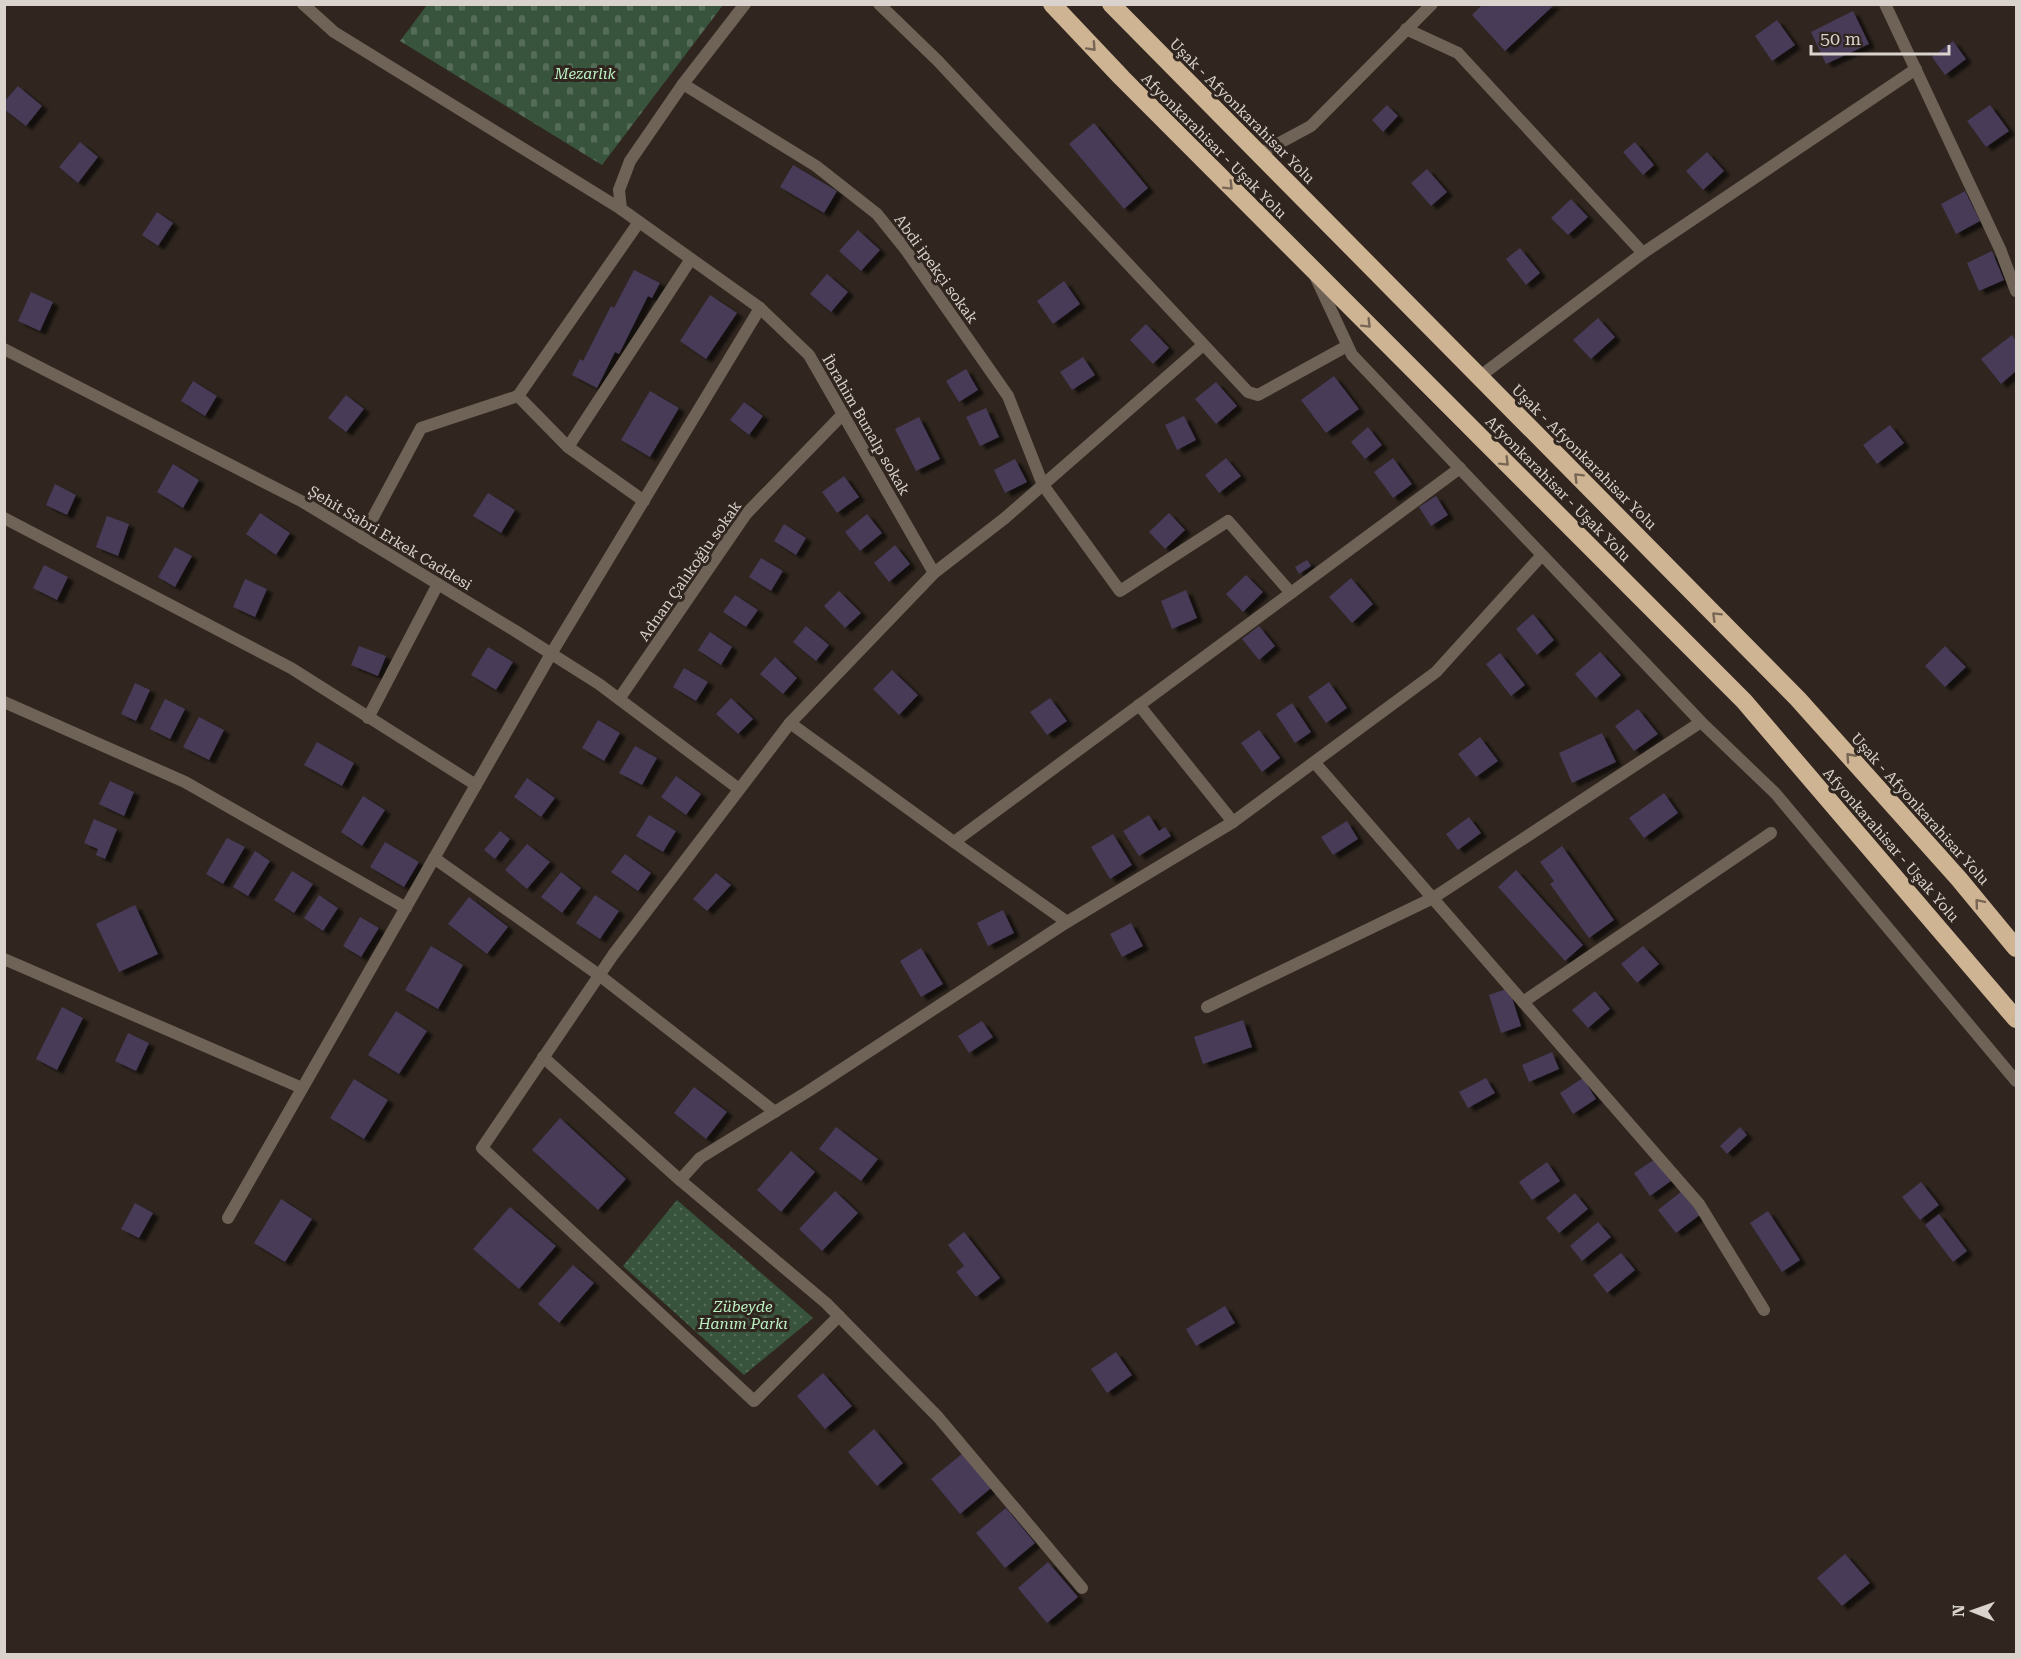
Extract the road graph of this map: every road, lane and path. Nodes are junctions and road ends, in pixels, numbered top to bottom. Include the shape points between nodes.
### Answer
1 (303, 4) edge
2 (746, 4) edge
3 (879, 4) edge
4 (1052, 4) edge
5 (1111, 4) edge
6 (1432, 4) edge
7 (1885, 4) edge
8 (1406, 29) junction
9 (1916, 69) junction
10 (683, 84) junction
11 (1259, 154) junction
12 (621, 209) junction
13 (639, 222) junction
14 (1643, 253) junction
15 (691, 259) junction
16 (1311, 268) junction
17 (2016, 291) edge
18 (760, 308) junction
19 (1203, 345) junction
20 (1347, 346) junction
21 (4, 349) edge
22 (1479, 376) junction
23 (518, 396) junction
24 (843, 414) junction
25 (568, 447) junction
26 (1460, 468) junction
27 (1043, 485) junction
28 (644, 501) junction
29 (4, 518) edge
30 (362, 538) junction
31 (1542, 555) junction
32 (934, 573) junction
33 (438, 584) junction
34 (1291, 593) junction
35 (551, 654) junction
36 (619, 699) junction
37 (4, 702) edge
38 (1139, 705) junction
39 (368, 718) junction
40 (1701, 722) junction
41 (790, 723) junction
42 (1315, 763) junction
43 (476, 785) junction
44 (739, 789) junction
45 (1233, 822) junction
46 (1770, 833) dead end
47 (954, 842) junction
48 (434, 858) junction
49 (1433, 898) junction
50 (406, 908) junction
51 (1067, 922) junction
52 (2016, 948) edge
53 (4, 959) edge
54 (599, 975) junction
55 (1523, 1002) junction
56 (1207, 1007) dead end
57 (2016, 1019) edge
58 (543, 1057) junction
59 (2016, 1080) edge
60 (302, 1088) junction
61 (775, 1112) junction
62 (680, 1180) junction
63 (228, 1218) dead end
64 (1764, 1310) dead end
65 (839, 1316) junction
66 (1082, 1588) dead end

1 - 12 street, İbrahim Bunalp sokak via 334,32
2 - 10 street
3 - 19 street via 938,61
4 -> 16 highway, Afyonkarahisar - Uşak Yolu
5 - 11 highway, Uşak - Afyonkarahisar Yolu
6 - 8 street
7 - 9 street
8 - 11 street via 1311,126
8 - 14 street via 1458,53
9 - 14 street
9 - 17 street
10 - 12 street via 630,161 619,190
10 - 27 street, Abdi ipekçi sokak via 816,166 877,214 1008,396
11 - 22 highway, Uşak - Afyonkarahisar Yolu
12 - 13 street, İbrahim Bunalp sokak
13 - 15 street, İbrahim Bunalp sokak
13 - 23 street
14 - 22 street
15 - 18 street, İbrahim Bunalp sokak
15 - 25 street
16 - 20 street
16 -> 57 highway, Afyonkarahisar - Uşak Yolu via 1744,701
18 - 24 street, İbrahim Bunalp sokak via 809,355
18 - 28 street
19 - 20 street via 1248,392 1258,395
19 - 27 street
20 - 26 street
21 - 30 street, Şehit Sabri Erkek Caddesi via 303,502
52 -> 22 highway, Uşak - Afyonkarahisar Yolu via 1798,699
23 - 25 street
23 - 30 street via 421,428
24 - 32 street, İbrahim Bunalp sokak
24 - 36 street, Adnan Çalıkoğlu sokak via 746,514
25 - 28 street
26 - 31 street
26 - 34 street
27 - 32 street
27 - 34 street, Abdi ipekçi sokak via 1120,591 1228,521
28 - 35 street
29 - 39 street via 291,668
30 - 33 street, Şehit Sabri Erkek Caddesi
31 - 40 street
31 - 42 street via 1436,672
32 - 41 street
33 - 35 street, Şehit Sabri Erkek Caddesi
33 - 39 street
34 - 38 street
35 - 36 street, Şehit Sabri Erkek Caddesi
35 - 43 street
36 - 44 street, Şehit Sabri Erkek Caddesi
37 - 50 street via 185,782
38 - 45 street
38 - 47 street
39 - 43 street
40 - 49 street
40 - 59 street via 1776,794
41 - 44 street
41 - 47 street
42 - 45 street
42 - 49 street
43 - 48 street
44 - 54 street
45 - 51 street
46 - 55 street
47 - 51 street
48 - 50 street
48 - 54 street
49 - 55 street
49 - 56 street
50 - 60 street
51 - 61 street
53 - 60 street
54 - 58 street
54 - 61 street
55 - 64 street via 1699,1204
58 - 62 street
58 - 65 street via 482,1148 754,1401
60 - 63 street
61 - 62 street via 700,1158
62 - 65 street
65 - 66 street via 938,1417

